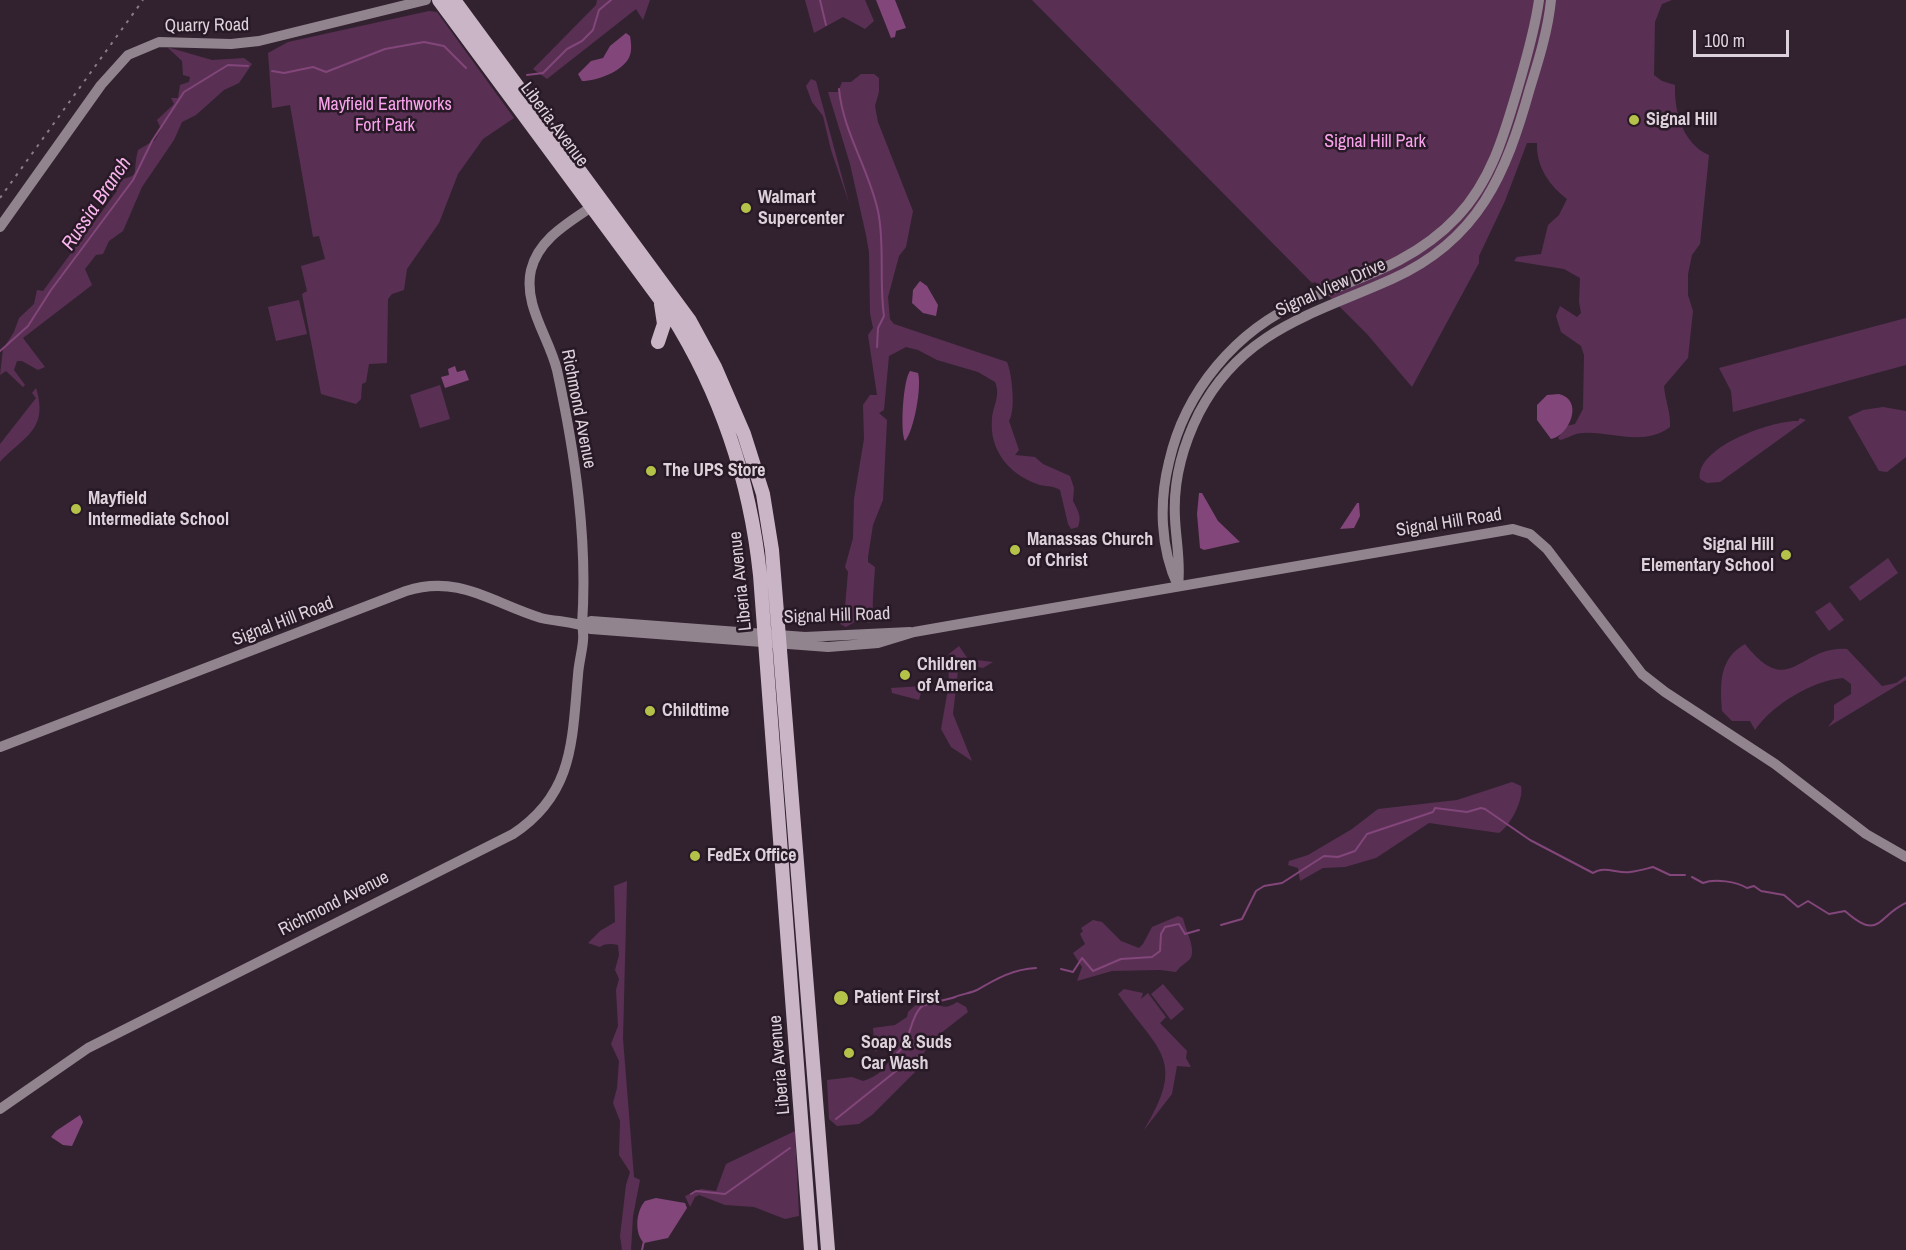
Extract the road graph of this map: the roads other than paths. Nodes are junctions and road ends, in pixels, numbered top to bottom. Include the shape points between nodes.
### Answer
1 (426, 0) edge
2 (439, 0) edge
3 (454, 0) edge
4 (1539, 0) edge
5 (1551, 0) edge
6 (597, 203) junction
7 (0, 227) edge
8 (659, 297) junction
9 (658, 342) dead end
10 (1178, 586) junction
11 (582, 625) junction
12 (680, 627) junction
13 (643, 633) junction
14 (772, 639) junction
15 (0, 747) edge
16 (1906, 857) edge
17 (0, 1109) edge
18 (812, 1250) edge
19 (828, 1250) edge

1 - 7 main road, Quarry Road via 254,42 166,42 138,49 122,60 101,85
2 - 6 highway, Liberia Avenue
3 - 6 highway, Liberia Avenue
4 - 10 main road, Signal View Drive via 1532,38 1497,156 1457,217 1429,243 1400,261 1268,320 1226,355 1193,398 1178,430 1165,481 1165,542
5 - 10 main road, Signal View Drive via 1546,34 1509,159 1492,191 1466,225 1410,270 1270,333 1233,365 1210,395 1192,429 1178,478 1174,515 1180,567
6 - 8 highway, Liberia Avenue
6 - 11 main road, Richmond Avenue via 546,242 535,257 529,284 534,310 556,370 578,498 585,562
6 - 14 highway, Liberia Avenue via 690,321 735,413 769,522
8 - 9 highway via 664,319
8 - 14 highway, Liberia Avenue via 703,370 732,438 755,531
10 - 14 main road, Signal Hill Road via 914,632
10 - 16 main road, Signal Hill Road via 1503,530 1530,534 1547,549 1642,674 1774,764 1866,834
11 - 12 main road, Signal Hill Road via 591,621
11 - 13 main road, Signal Hill Road
11 - 15 main road, Signal Hill Road via 540,617 457,586 420,587
11 - 17 main road, Richmond Avenue via 577,641 580,655 571,749 564,775 544,808 524,826 88,1048
12 - 13 main road
12 - 14 main road, Signal Hill Road
13 - 14 main road, Signal Hill Road
14 - 18 highway, Liberia Avenue
14 - 19 highway, Liberia Avenue

